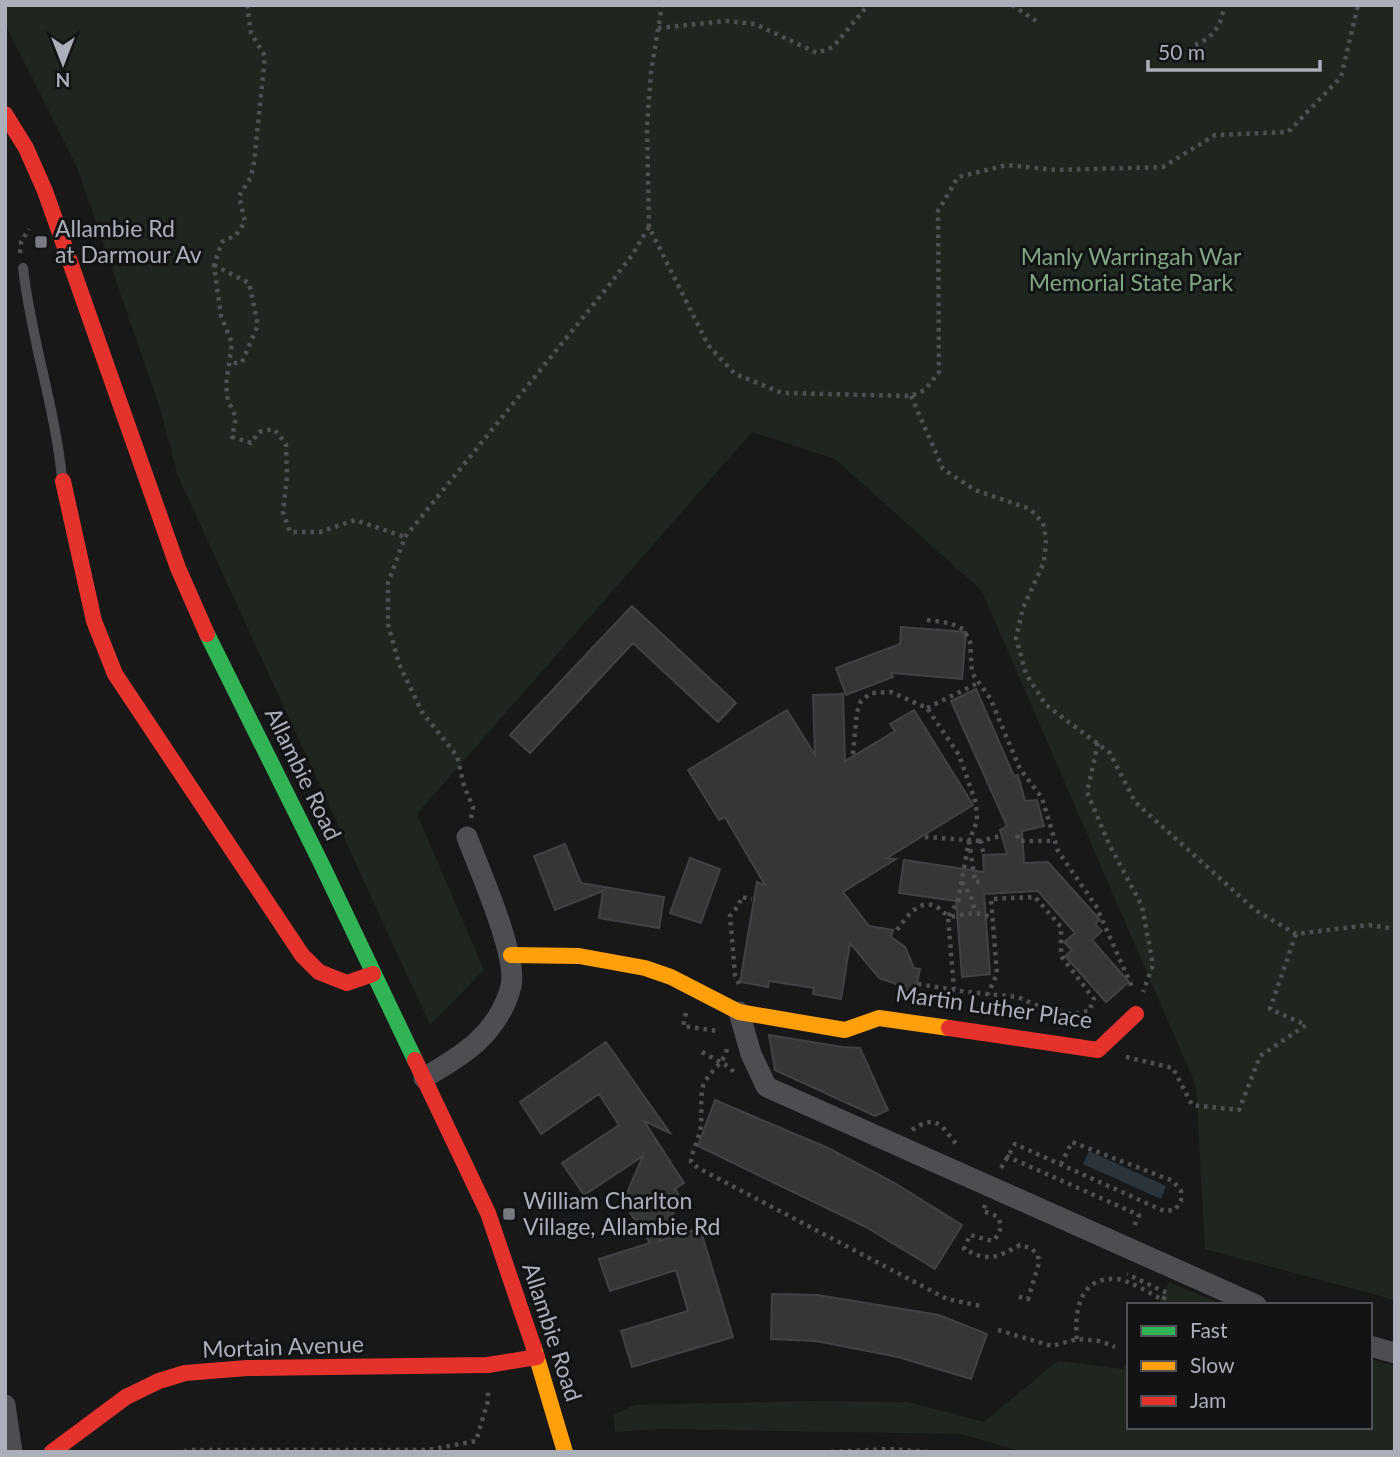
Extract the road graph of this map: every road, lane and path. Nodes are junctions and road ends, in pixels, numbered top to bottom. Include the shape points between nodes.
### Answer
1 (247, 5) edge
2 (662, 5) edge
3 (868, 5) edge
4 (1012, 5) edge
5 (1224, 5) edge
6 (1358, 5) edge
7 (1036, 21) dead end
8 (658, 28) junction
9 (1195, 45) dead end
10 (5, 114) edge
11 (649, 227) junction
12 (29, 229) dead end
13 (214, 265) junction
14 (23, 268) joint
15 (229, 364) junction
16 (911, 396) junction
17 (63, 481) joint
18 (405, 537) junction
19 (927, 620) dead end
20 (978, 683) junction
21 (927, 708) junction
22 (1098, 743) junction
23 (853, 754) dead end
24 (1017, 835) dead end
25 (1000, 836) dead end
26 (467, 837) joint
27 (925, 837) dead end
28 (969, 841) junction
29 (981, 841) junction
30 (1055, 841) junction
31 (983, 852) dead end
32 (961, 881) junction
33 (981, 882) dead end
34 (752, 899) dead end
35 (975, 913) junction
36 (948, 917) junction
37 (993, 919) junction
38 (1395, 929) edge
39 (897, 930) dead end
40 (1296, 934) junction
41 (511, 955) junction
42 (1153, 965) dead end
43 (373, 974) junction
44 (918, 984) dead end
45 (740, 987) dead end
46 (693, 989) junction
47 (954, 989) junction
48 (988, 994) junction
49 (738, 1012) junction
50 (1136, 1014) joint
51 (722, 1033) dead end
52 (726, 1041) dead end
53 (1098, 1050) junction
54 (424, 1078) junction
55 (909, 1132) dead end
56 (1073, 1142) dead end
57 (968, 1151) dead end
58 (991, 1160) dead end
59 (1061, 1164) dead end
60 (1002, 1165) dead end
61 (1252, 1303) edge
62 (981, 1306) dead end
63 (998, 1329) dead end
64 (1115, 1347) dead end
65 (1372, 1347) edge
66 (1395, 1353) edge
67 (537, 1357) junction
68 (488, 1365) junction
69 (5, 1405) edge
70 (889, 1449) junction
71 (12, 1452) edge
72 (52, 1452) edge
73 (184, 1452) edge
74 (565, 1452) edge
75 (831, 1452) edge
76 (877, 1452) edge
77 (929, 1452) edge

1 - 13 path via 251,33 265,56 254,162 239,196 245,222 236,235 222,242
2 - 8 path
3 - 8 path via 833,47 817,53 755,24 726,21
4 - 7 path
5 - 9 path via 1223,17 1210,39
6 - 16 path via 1340,77 1288,132 1215,135 1163,167 1056,170 1007,166 958,177 938,211 939,372 925,390
8 - 11 path via 647,126
10 - 43 street, Allambie Road via 45,191 178,568
11 - 16 path via 708,345 735,374 782,393
11 - 18 path via 632,256
12 - 14 path via 21,242
13 - 15 path via 220,316 232,343
13 - 15 path via 249,283 257,325 242,362
14 - 17 lane
15 - 18 path via 228,401 236,417 232,437 251,443 259,432 274,429 286,444 283,512 290,532 320,532 355,520
16 - 22 path via 943,469 975,490 1030,509 1043,523 1044,562 1023,608 1016,639 1026,674 1046,705
17 - 43 street via 94,621 115,674 302,955 319,972 347,983
18 - 26 path via 388,583 388,624 422,712 457,756 473,807
19 - 20 path via 963,629
20 - 21 path
20 - 30 path via 990,698 1020,769 1042,798
21 - 23 path via 891,692 871,693 857,712
21 - 28 path via 958,755 976,803 977,821
22 - 40 path via 1110,753 1135,802 1255,910
22 - 42 path via 1087,792 1142,906
24 - 30 path via 1019,841
25 - 29 path
26 - 41 street
27 - 28 path
28 - 29 path
28 - 32 path
28 - 33 path via 975,882
29 - 31 path
30 - 50 path via 1096,906 1135,993
32 - 35 path
32 - 36 path via 958,901
34 - 45 path via 741,897 730,916
35 - 36 path
35 - 37 path
36 - 39 path via 932,905 919,905
36 - 47 path
37 - 48 path via 997,974
37 - 48 path via 991,899 1035,897 1061,927 1061,956 1094,999 1089,1010 1071,1014 1018,997
38 - 40 path via 1369,925
40 - 53 path via 1270,1009 1306,1025 1260,1056 1239,1110 1192,1105 1173,1068
41 - 46 street, Martin Luther Place via 579,956 615,962 645,968
41 - 54 street via 512,985 497,1020 464,1053
43 - 54 street, Allambie Road
44 - 47 path
46 - 49 street, Martin Luther Place
46 - 51 path via 683,1026
47 - 48 path
49 - 53 street, Martin Luther Place via 845,1030 879,1018
49 - 61 street via 766,1086
50 - 53 street, Martin Luther Place
52 - 62 path via 724,1059 704,1084 701,1128 691,1162 947,1299
54 - 67 street, Allambie Road via 488,1213
55 - 57 path via 930,1122 942,1125 957,1146
56 - 59 path
58 - 60 path
63 - 64 path via 1052,1346 1077,1339
65 - 66 street
67 - 68 street, Mortain Avenue
67 - 74 street, Allambie Road
68 - 72 street, Mortain Avenue via 247,1368 177,1375 118,1403
68 - 73 path via 488,1401 476,1441 428,1450
69 - 71 street
70 - 75 path
70 - 76 path
70 - 77 path

